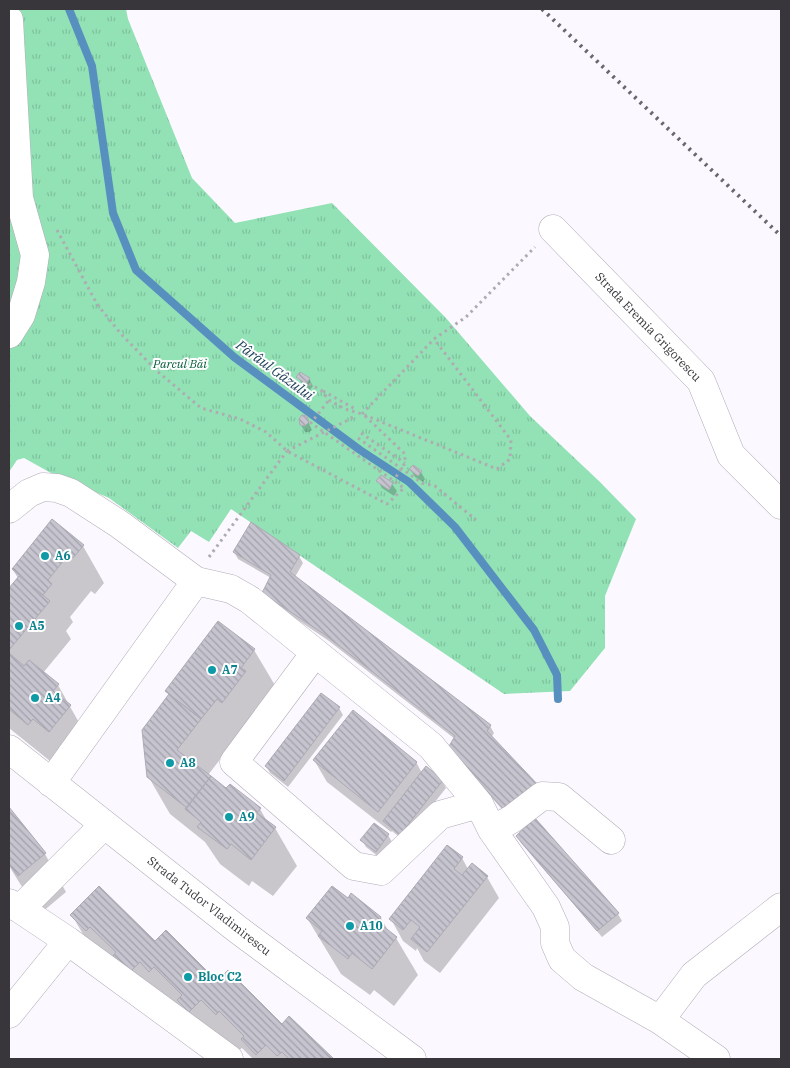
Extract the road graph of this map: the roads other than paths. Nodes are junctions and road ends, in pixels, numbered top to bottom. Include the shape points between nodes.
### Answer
1 (9, 20) edge
2 (553, 229) road end
3 (9, 334) edge
4 (781, 505) edge
5 (9, 509) edge
6 (195, 580) junction
7 (315, 653) junction
8 (9, 748) edge
9 (51, 783) junction
10 (479, 804) junction
11 (104, 824) junction
12 (492, 830) junction
13 (612, 840) dead end
14 (14, 906) edge
15 (781, 907) edge
16 (68, 941) junction
17 (9, 1014) edge
18 (660, 1020) junction
19 (381, 1051) edge
20 (229, 1059) edge
21 (412, 1059) edge
22 (716, 1059) edge

1 - 3 street via 19,198 35,255 21,315
2 - 4 street, Strada Eremia Grigorescu via 701,381 731,456
5 - 6 street via 29,493 43,487 58,488 119,524
6 - 7 street via 237,592
6 - 9 street
7 - 10 street via 432,746
7 - 10 street via 234,762 354,866 363,868 381,871 440,815
8 - 9 street, Strada Tudor Vladimirescu
9 - 11 street, Strada Tudor Vladimirescu
10 - 12 street
11 - 14 street
11 - 19 street, Strada Tudor Vladimirescu via 237,929
12 - 13 street via 542,796 559,797
12 - 18 street via 546,907 555,926 555,943 562,959 583,977
14 - 16 street
15 - 18 street via 694,975
16 - 17 street
16 - 20 street
18 - 22 street
19 - 21 street, Strada Tudor Vladimirescu

